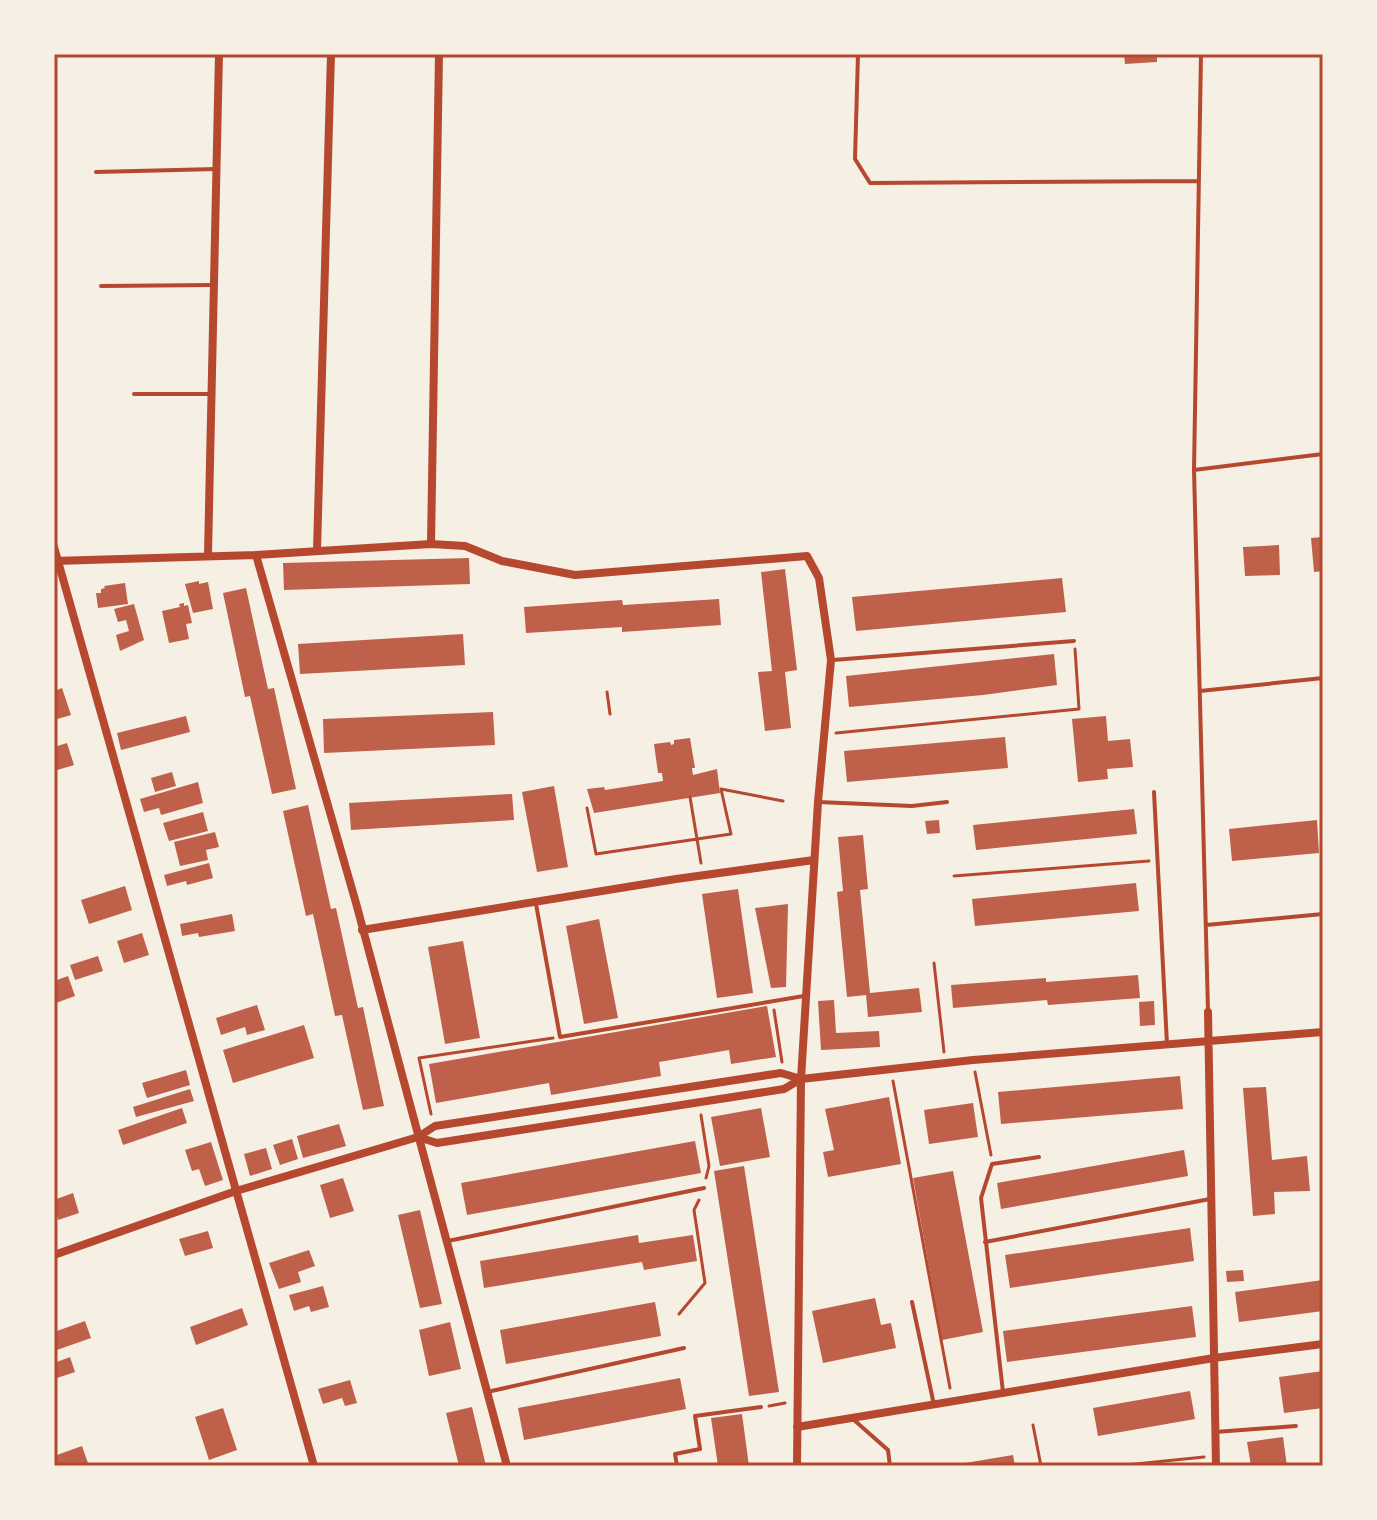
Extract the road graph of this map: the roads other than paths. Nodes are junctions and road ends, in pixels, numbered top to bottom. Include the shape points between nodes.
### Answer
1 (219, 54) edge
2 (331, 54) edge
3 (439, 54) edge
4 (858, 54) edge
5 (1201, 54) edge
6 (216, 169) junction
7 (96, 172) dead end
8 (1198, 181) junction
9 (214, 285) junction
10 (101, 286) dead end
11 (134, 394) dead end
12 (212, 394) junction
13 (1323, 454) edge
14 (1194, 470) junction
15 (431, 544) junction
16 (54, 547) edge
17 (317, 550) junction
18 (208, 554) junction
19 (256, 555) junction
20 (56, 561) edge
21 (1074, 641) road end
22 (831, 660) junction
23 (1323, 678) edge
24 (1200, 691) junction
25 (1154, 792) dead end
26 (818, 802) junction
27 (947, 802) dead end
28 (814, 860) junction
29 (535, 901) junction
30 (1323, 914) edge
31 (1206, 925) junction
32 (362, 930) junction
33 (807, 995) junction
34 (1208, 1012) joint
35 (1323, 1032) edge
36 (1209, 1040) junction
37 (1167, 1044) junction
38 (801, 1079) junction
39 (418, 1137) junction
40 (1039, 1157) dead end
41 (704, 1188) road end
42 (236, 1191) junction
43 (1211, 1198) junction
44 (447, 1241) junction
45 (985, 1242) junction
46 (54, 1255) edge
47 (912, 1302) dead end
48 (1323, 1344) edge
49 (684, 1348) dead end
50 (1214, 1358) junction
51 (487, 1392) junction
52 (1003, 1393) junction
53 (934, 1405) junction
54 (761, 1407) road end
55 (852, 1418) junction
56 (1296, 1426) dead end
57 (797, 1427) junction
58 (1215, 1432) junction
59 (314, 1466) edge
60 (507, 1466) edge
61 (677, 1466) edge
62 (797, 1466) edge
63 (890, 1466) edge
64 (1216, 1466) edge

1 - 6 street
2 - 17 street
3 - 15 street
4 - 8 lane via 855,159 870,183
5 - 8 lane
6 - 7 lane
6 - 9 street
8 - 14 lane
9 - 10 lane
9 - 12 street
11 - 12 lane
12 - 18 street
13 - 14 lane
14 - 24 lane
15 - 17 street
15 - 22 street via 465,546 502,561 575,575 807,556 819,578
16 - 20 street
17 - 19 street
18 - 19 street
18 - 20 street
19 - 32 street
20 - 42 street
21 - 22 lane
22 - 26 street
23 - 24 lane
24 - 31 lane
25 - 37 lane
26 - 27 lane
26 - 28 street
28 - 29 street
28 - 33 street
29 - 32 street
29 - 33 lane via 560,1037
30 - 31 lane
31 - 34 lane
32 - 39 street
33 - 38 street
34 - 36 street
35 - 36 street
36 - 37 street
36 - 43 street
37 - 38 street
38 - 39 street via 784,1089 437,1143
38 - 39 street via 781,1073 752,1077 435,1126
38 - 57 street
39 - 42 street
39 - 44 street
40 - 45 lane via 992,1164 981,1198
41 - 44 lane
42 - 46 street
42 - 59 street
43 - 45 lane
43 - 50 street
44 - 51 street
45 - 52 lane
47 - 53 lane
48 - 50 street
49 - 51 lane
50 - 52 street
50 - 58 street
51 - 60 street
52 - 53 street
53 - 55 street
54 - 61 lane via 695,1416 700,1449 675,1454
55 - 57 street
55 - 63 lane via 888,1450
56 - 58 lane
57 - 62 street
58 - 64 street

